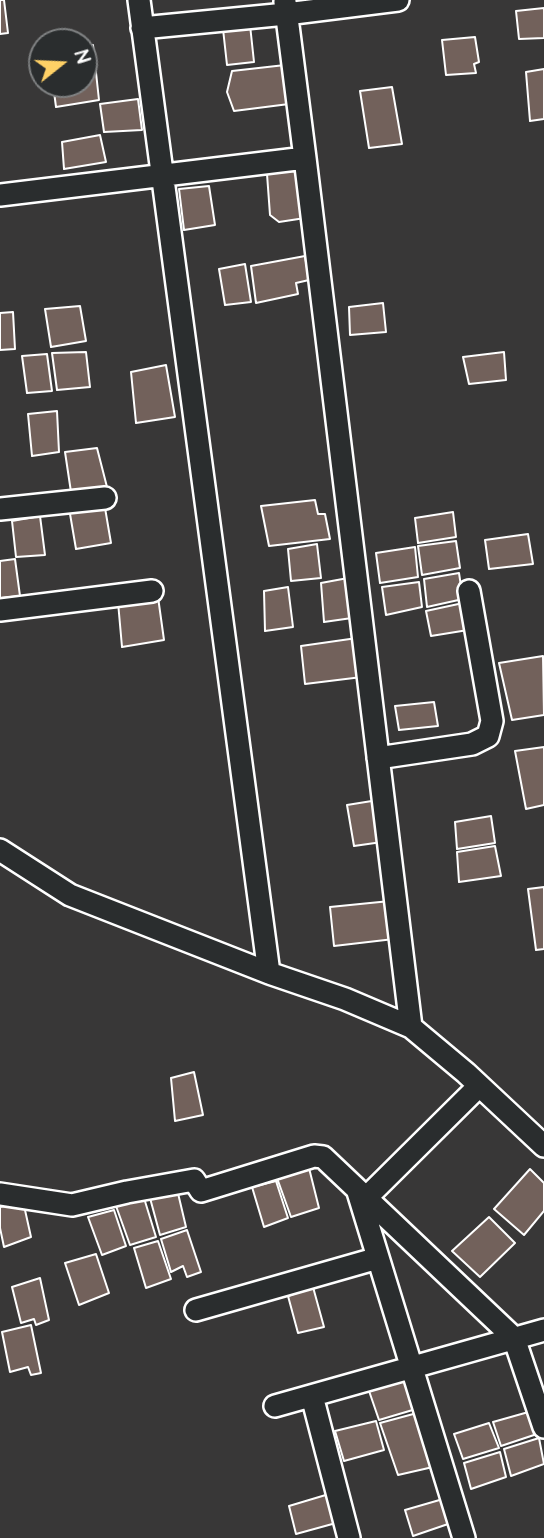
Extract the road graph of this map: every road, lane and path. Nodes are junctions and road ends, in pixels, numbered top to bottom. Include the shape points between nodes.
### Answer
1 (138, 0) edge
2 (398, 0) edge
3 (286, 7) edge
4 (142, 28) junction
5 (305, 158) junction
6 (163, 176) junction
7 (0, 195) edge
8 (105, 498) dead end
9 (0, 509) edge
10 (152, 591) dead end
11 (469, 591) dead end
12 (0, 610) edge
13 (378, 758) junction
14 (0, 850) edge
15 (269, 973) junction
16 (418, 1032) junction
17 (473, 1080) junction
18 (544, 1146) edge
19 (0, 1194) edge
20 (362, 1194) junction
21 (378, 1258) junction
22 (196, 1310) dead end
23 (544, 1330) edge
24 (514, 1338) junction
25 (412, 1366) junction
26 (312, 1396) junction
27 (275, 1406) dead end
28 (544, 1427) edge
29 (349, 1538) edge
30 (464, 1538) edge

1 - 4 street
2 - 3 street
3 - 4 street
3 - 5 street
4 - 6 street
5 - 6 street
5 - 13 street
6 - 7 street
6 - 15 street
8 - 9 street
10 - 12 street
11 - 13 street via 492,721 488,736 472,744
13 - 16 street
14 - 15 street via 70,895
15 - 16 street via 345,999
16 - 17 street
17 - 18 street
17 - 20 street
19 - 20 street via 72,1205 194,1180 201,1191 314,1156 331,1163
20 - 21 street
20 - 24 street
21 - 22 street
21 - 25 street
23 - 24 street
24 - 25 street
24 - 28 street
25 - 26 street
25 - 30 street
26 - 27 street
26 - 29 street

